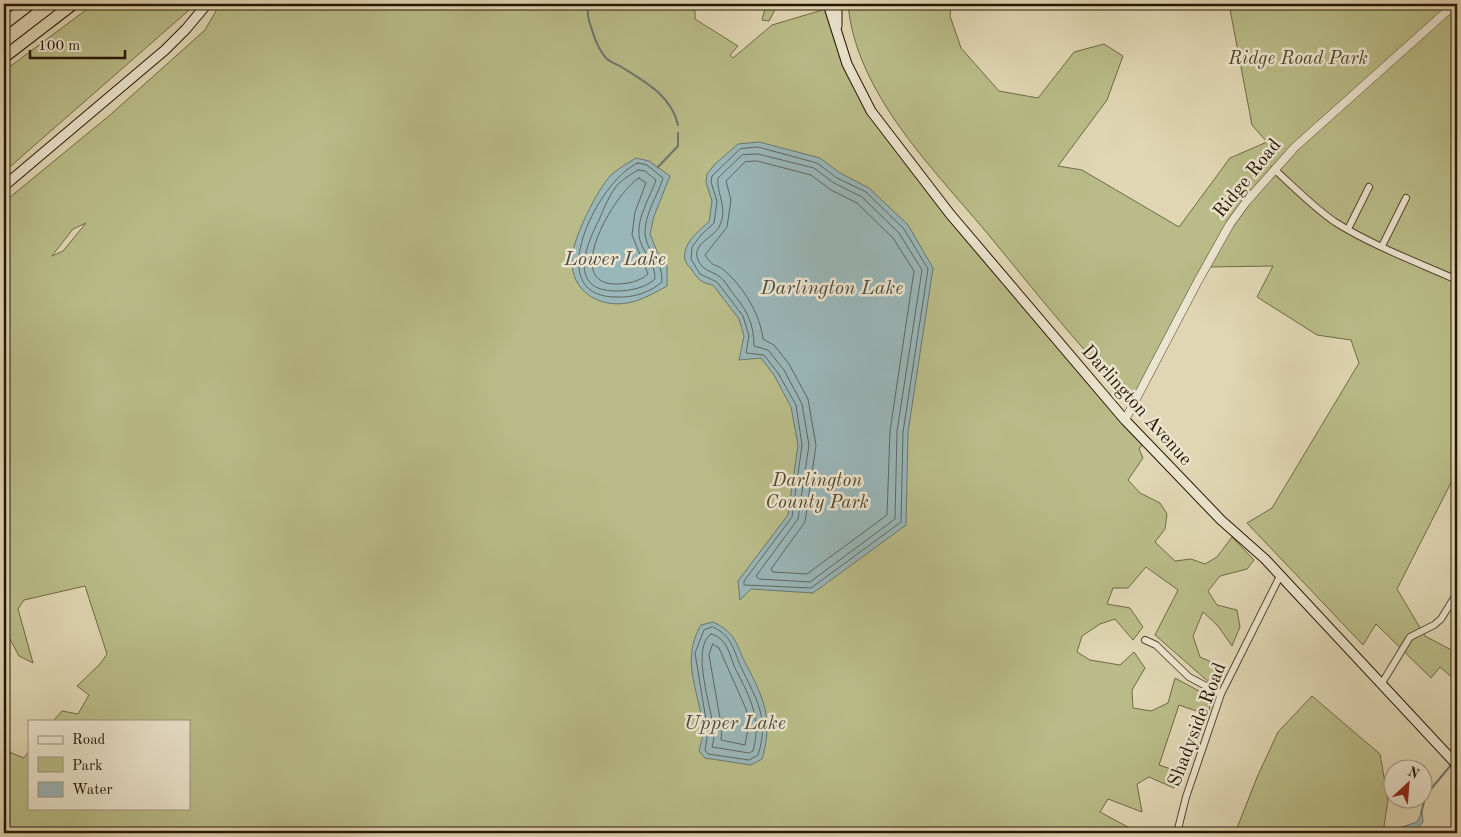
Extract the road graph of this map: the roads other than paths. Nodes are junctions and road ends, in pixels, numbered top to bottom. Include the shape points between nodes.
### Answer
1 (30, 4) edge
2 (73, 4) edge
3 (207, 4) edge
4 (828, 4) edge
5 (837, 4) edge
6 (1455, 4) edge
7 (4, 24) edge
8 (837, 34) junction
9 (4, 57) edge
10 (1274, 169) junction
11 (4, 186) edge
12 (1369, 187) dead end
13 (1406, 198) dead end
14 (1348, 229) junction
15 (1382, 246) junction
16 (1457, 280) edge
17 (1125, 420) junction
18 (1280, 576) junction
19 (1457, 594) edge
20 (1145, 640) dead end
21 (1382, 683) junction
22 (1221, 694) junction
23 (1457, 765) edge
24 (1177, 833) edge

1 - 7 highway
2 - 9 highway
3 - 11 main road via 165,50
4 - 8 main road, Darlington Avenue
5 - 8 main road, Darlington Avenue
6 - 10 street, Ridge Road
8 - 17 main road, Darlington Avenue via 855,82 880,126
10 - 14 street via 1316,208
10 - 17 street, Ridge Road via 1230,224
12 - 14 street
13 - 15 street
14 - 15 street
15 - 16 street
17 - 18 main road, Darlington Avenue
18 - 21 main road, Darlington Avenue
18 - 22 street, Shadyside Road
19 - 21 street via 1441,619 1410,637
20 - 22 street via 1156,645 1189,677
21 - 23 main road, Darlington Avenue
22 - 24 street, Shadyside Road

